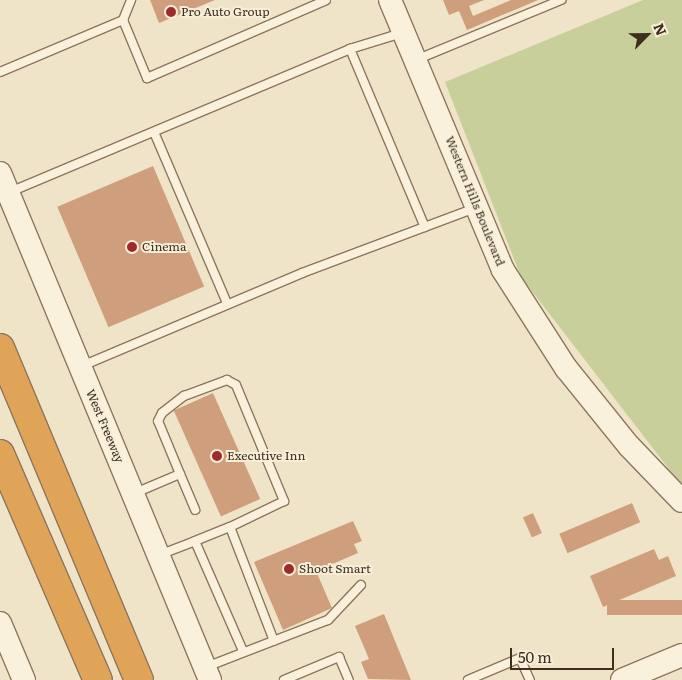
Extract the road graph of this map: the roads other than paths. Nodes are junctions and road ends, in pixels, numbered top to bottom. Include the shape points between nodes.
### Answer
1 (131, 0) edge
2 (326, 0) edge
3 (390, 0) edge
4 (561, 0) edge
5 (123, 20) junction
6 (404, 33) junction
7 (350, 49) junction
8 (416, 60) junction
9 (0, 72) edge
10 (154, 132) junction
11 (4, 183) edge
12 (477, 207) junction
13 (425, 226) junction
14 (227, 303) junction
15 (0, 348) edge
16 (80, 366) junction
17 (0, 454) edge
18 (180, 474) junction
19 (133, 493) junction
20 (682, 501) edge
21 (195, 510) dead end
22 (230, 527) junction
23 (194, 541) junction
24 (158, 555) junction
25 (361, 585) dead end
26 (0, 623) edge
27 (274, 641) junction
28 (242, 651) junction
29 (6, 656) edge
30 (682, 656) edge
31 (207, 674) edge
32 (24, 680) edge
33 (98, 680) edge
34 (139, 680) edge
35 (284, 680) edge
36 (349, 680) edge
37 (468, 680) edge
38 (530, 680) edge
39 (622, 680) edge

1 - 5 lane
2 - 5 lane via 147,78
3 - 6 street, Western Hills Boulevard
4 - 8 lane
5 - 9 lane
6 - 7 lane
6 - 8 street, Western Hills Boulevard
7 - 10 lane
7 - 13 lane
8 - 12 street, Western Hills Boulevard
10 - 11 lane
10 - 14 lane
11 - 16 street, West Freeway
12 - 13 lane
12 - 20 street, Western Hills Boulevard via 503,270 538,327 629,446
13 - 14 lane
14 - 16 lane
15 - 34 highway
16 - 19 street, West Freeway
17 - 33 highway
18 - 19 lane
18 - 21 lane
18 - 22 lane via 158,421 162,412 184,396 227,380 236,385 284,501
19 - 24 street, West Freeway
22 - 23 lane
22 - 27 lane
23 - 24 lane
23 - 28 lane
24 - 31 street, West Freeway
25 - 27 lane via 328,620
26 - 29 street
27 - 28 lane
28 - 31 lane
29 - 32 street
30 - 39 street
35 - 36 lane via 339,657
37 - 38 lane via 520,658

